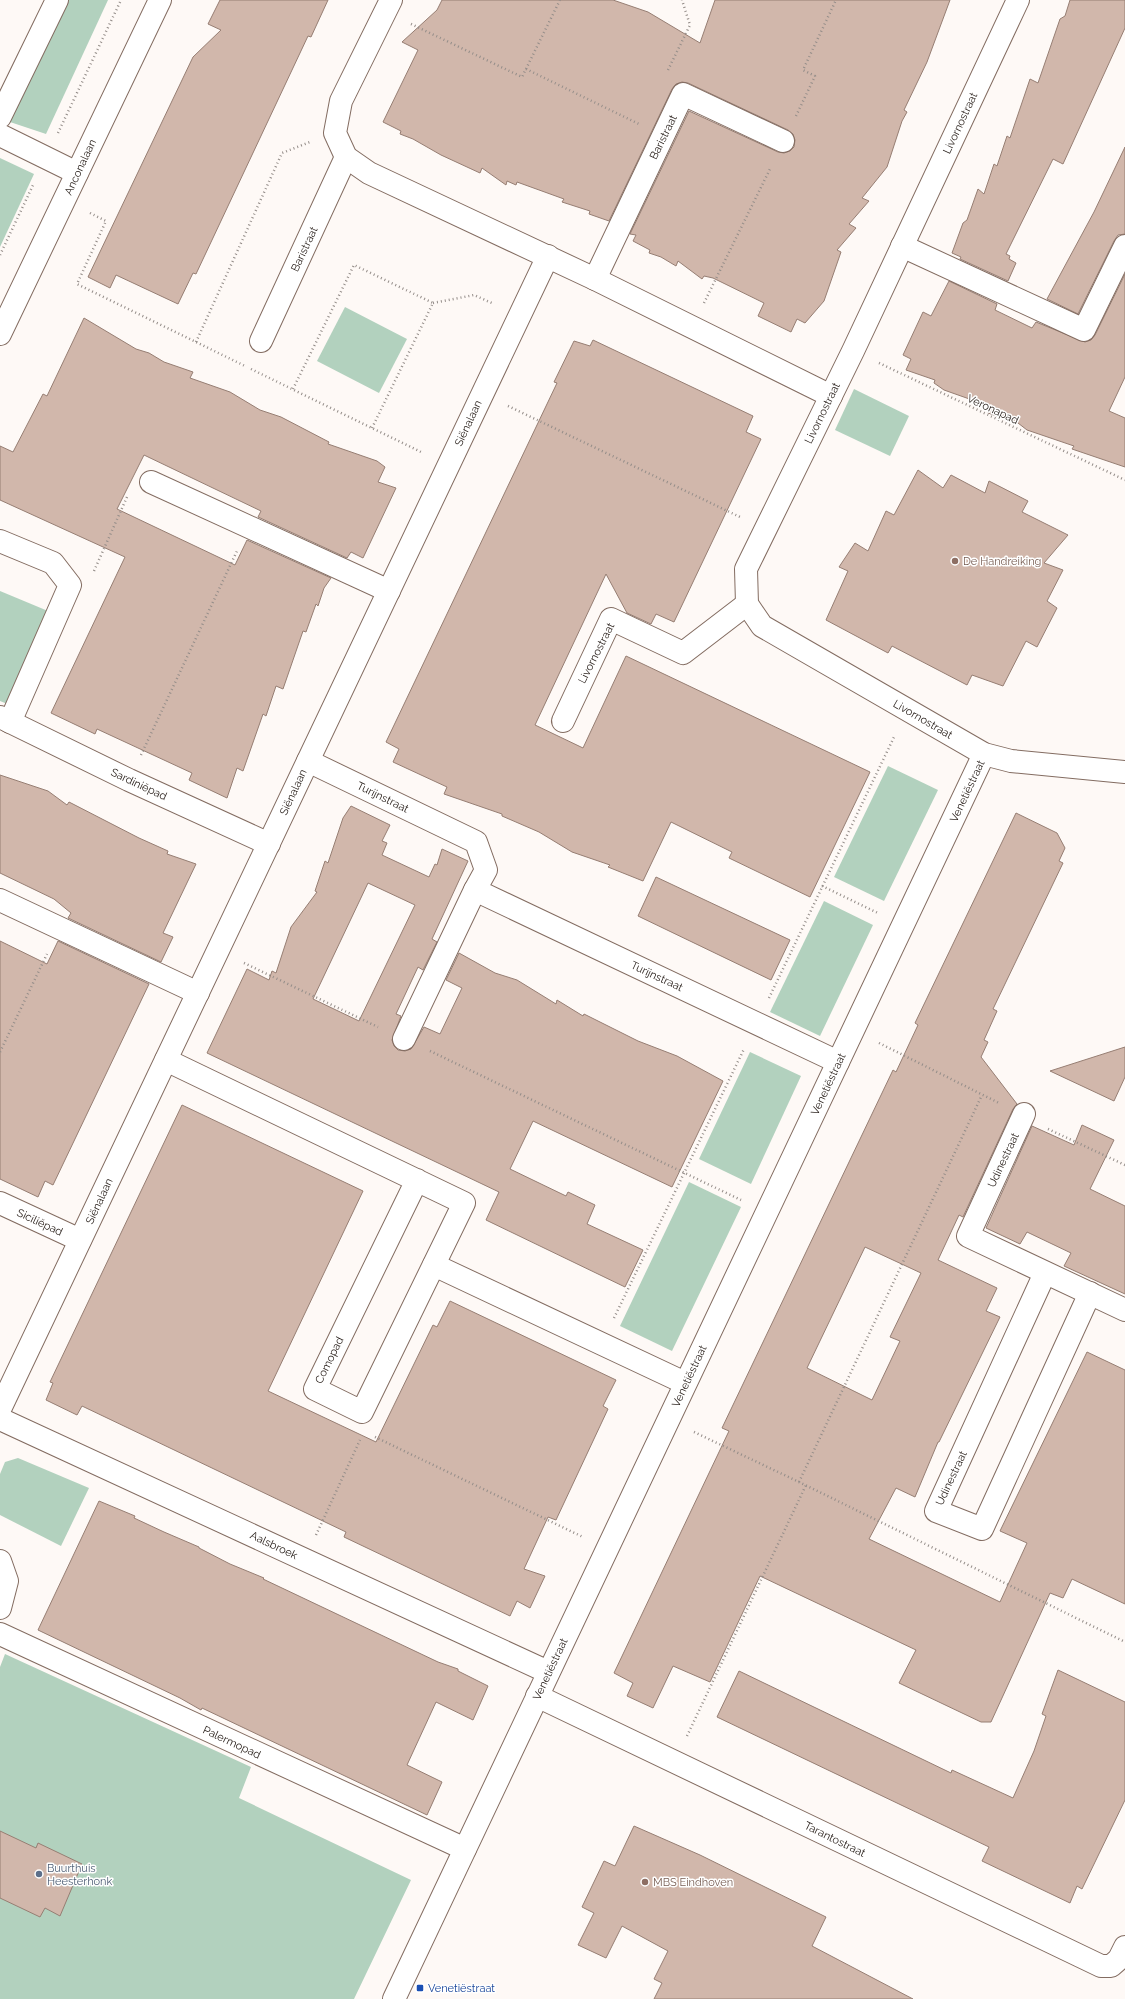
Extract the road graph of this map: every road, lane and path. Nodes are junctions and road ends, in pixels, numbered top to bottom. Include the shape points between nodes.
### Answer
1 (58, 0) edge
2 (121, 0) edge
3 (160, 0) edge
4 (560, 0) edge
5 (682, 0) edge
6 (1018, 0) edge
7 (388, 6) edge
8 (526, 70) junction
9 (683, 94) junction
10 (0, 117) edge
11 (335, 132) junction
12 (0, 135) edge
13 (663, 136) junction
14 (783, 141) dead end
15 (346, 157) junction
16 (46, 158) junction
17 (77, 173) junction
18 (64, 200) junction
19 (902, 246) junction
20 (1125, 246) edge
21 (0, 255) edge
22 (548, 256) junction
23 (595, 279) junction
24 (433, 303) junction
25 (519, 316) junction
26 (0, 334) edge
27 (261, 341) dead end
28 (196, 342) junction
29 (853, 351) junction
30 (293, 389) junction
31 (482, 394) junction
32 (830, 396) junction
33 (372, 428) junction
34 (448, 465) junction
35 (1125, 480) edge
36 (151, 482) joint
37 (249, 526) junction
38 (766, 529) junction
39 (0, 541) edge
40 (70, 586) junction
41 (389, 591) junction
42 (747, 604) junction
43 (5, 720) edge
44 (563, 721) dead end
45 (984, 754) junction
46 (308, 761) junction
47 (1125, 772) edge
48 (129, 780) junction
49 (268, 844) junction
50 (822, 886) dead end
51 (476, 890) junction
52 (0, 900) edge
53 (903, 925) junction
54 (59, 928) junction
55 (218, 950) junction
56 (198, 993) junction
57 (853, 1030) junction
58 (404, 1039) junction
59 (0, 1052) edge
60 (166, 1060) junction
61 (838, 1062) junction
62 (982, 1095) junction
63 (1024, 1114) junction
64 (1125, 1165) edge
65 (417, 1180) junction
66 (0, 1203) edge
67 (767, 1212) junction
68 (80, 1240) junction
69 (434, 1265) junction
70 (1045, 1273) junction
71 (1090, 1293) junction
72 (1125, 1310) edge
73 (685, 1383) junction
74 (0, 1409) edge
75 (0, 1419) edge
76 (668, 1420) junction
77 (362, 1422) junction
78 (799, 1482) junction
79 (806, 1485) junction
80 (608, 1548) junction
81 (0, 1560) edge
82 (305, 1560) junction
83 (0, 1608) edge
84 (0, 1634) edge
85 (1125, 1642) edge
86 (548, 1672) junction
87 (537, 1696) junction
88 (675, 1762) junction
89 (465, 1849) junction
90 (1125, 1947) edge
91 (394, 1999) edge

1 - 10 street
2 - 16 path
3 - 17 street, Anconalaan
4 - 8 path
5 - 9 path via 690,25 661,84
6 - 19 street, Livornostraat
7 - 8 path via 522,77
7 - 11 street via 341,101
8 - 13 path
9 - 13 street, Baristraat
9 - 14 street
11 - 15 street
11 - 28 path via 282,153
12 - 16 street
13 - 23 street, Baristraat
15 - 22 street via 369,173
15 - 27 street, Baristraat
16 - 17 street
16 - 21 path
17 - 18 street, Anconalaan
18 - 26 street, Anconalaan
18 - 28 path via 106,221 77,284
19 - 20 street via 1084,330
19 - 29 street, Livornostraat
22 - 23 street
22 - 25 street, Siënalaan
23 - 32 street
24 - 25 path via 474,295
24 - 30 path via 354,264
24 - 33 path
25 - 31 street, Siënalaan
28 - 30 path
29 - 32 street, Livornostraat
29 - 35 path, Veronapad
30 - 33 path
31 - 34 street, Siënalaan
31 - 38 path
32 - 38 street, Livornostraat
33 - 34 path
34 - 41 street, Siënalaan
36 - 37 street
36 - 40 path via 127,497 90,578
37 - 41 street
37 - 48 path
38 - 42 street, Livornostraat via 746,569
39 - 40 street via 53,563
40 - 43 street, Sardiniëpad
41 - 46 street, Siënalaan
42 - 44 street, Livornostraat via 683,653 611,619
42 - 45 street, Livornostraat via 762,626
43 - 48 street, Sardiniëpad
45 - 47 street, Livornostraat via 1011,761
45 - 53 street, Venetiëstraat
46 - 49 street, Siënalaan
46 - 51 street, Turijnstraat via 476,842 486,870
48 - 49 street, Sardiniëpad
49 - 55 street, Siënalaan
50 - 53 path
51 - 58 street, Turijnstraat
51 - 61 street, Turijnstraat
52 - 54 street
53 - 57 street, Venetiëstraat
54 - 56 street
54 - 59 path
55 - 56 street, Siënalaan
55 - 58 path
56 - 60 street, Siënalaan
57 - 61 street, Venetiëstraat
57 - 62 path
58 - 67 path
60 - 65 street
60 - 68 street, Siënalaan
61 - 67 street, Venetiëstraat
62 - 63 path
62 - 78 path
63 - 64 path via 1046,1128
63 - 70 street, Udinestraat via 968,1236
65 - 69 street via 464,1203
65 - 77 street, Comopad via 315,1389
66 - 68 street, Siciliëpad
67 - 73 street, Venetiëstraat
68 - 74 street, Siënalaan
69 - 73 street
69 - 77 street
70 - 71 street, Udinestraat
70 - 71 street, Udinestraat via 936,1511 982,1530
71 - 72 street, Udinestraat
73 - 76 street, Venetiëstraat
75 - 82 street, Aalsbroek
76 - 78 path
76 - 80 street, Venetiëstraat
77 - 80 path
77 - 82 path
78 - 79 path
79 - 85 path
79 - 88 path
80 - 86 street, Venetiëstraat
81 - 83 street via 7,1581
82 - 86 street, Aalsbroek
84 - 89 street, Palermopad
86 - 87 street, Venetiëstraat
87 - 88 street, Tarantostraat
87 - 89 street, Venetiëstraat
88 - 90 street, Tarantostraat via 1101,1966 1111,1966 1119,1959
89 - 91 street, Venetiëstraat

